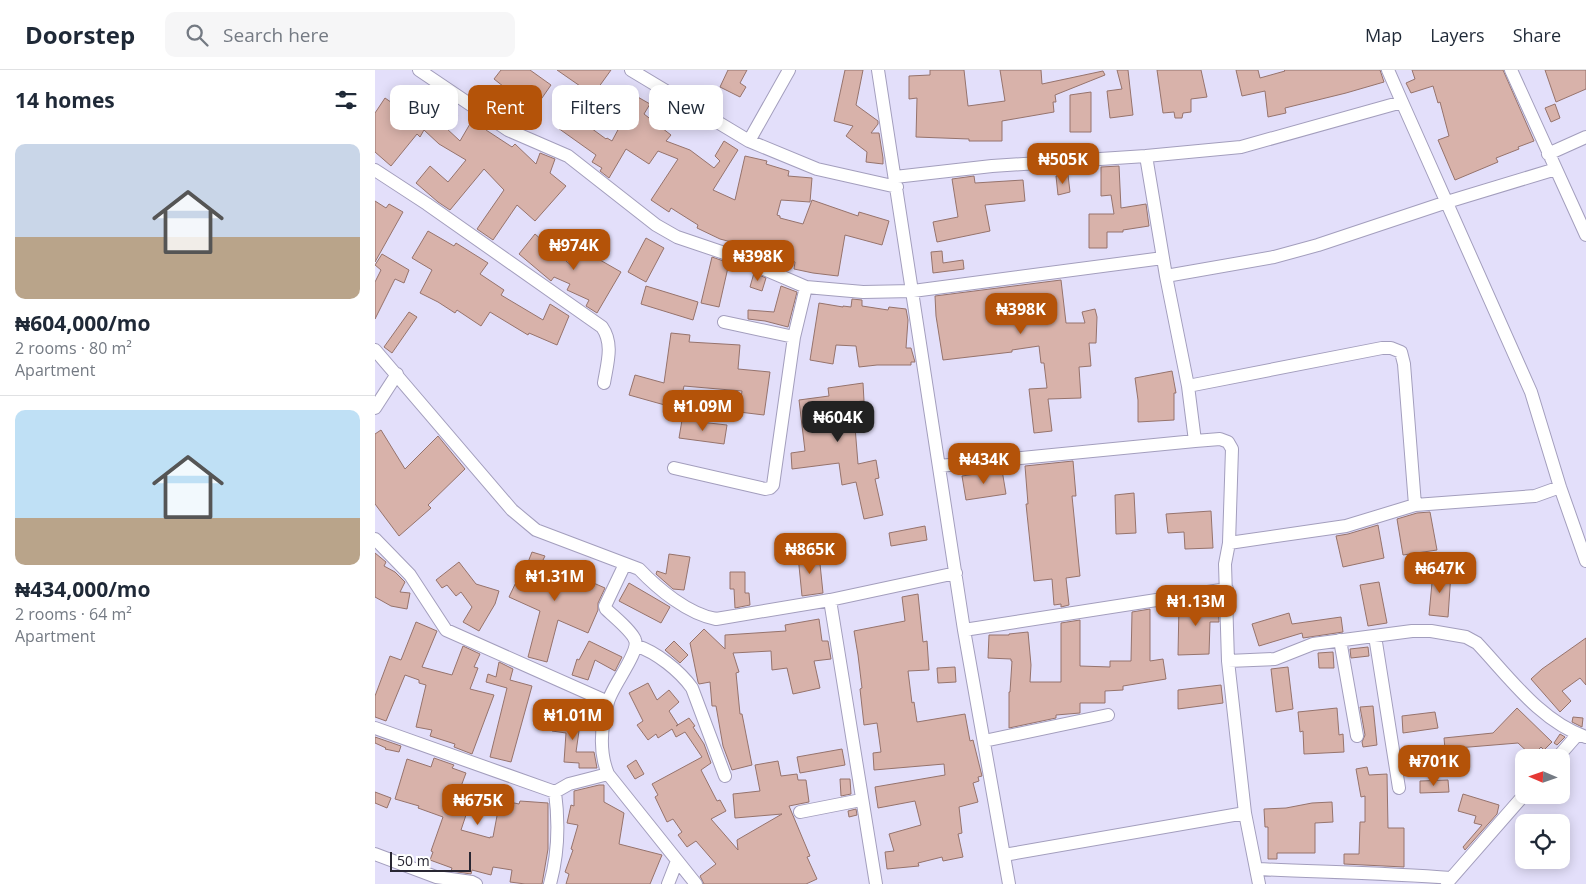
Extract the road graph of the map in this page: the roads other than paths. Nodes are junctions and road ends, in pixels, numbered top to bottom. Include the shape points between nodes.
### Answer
1 (419, 70) edge
2 (631, 70) edge
3 (789, 70) edge
4 (878, 70) edge
5 (1388, 70) edge
6 (1511, 70) edge
7 (648, 75) edge
8 (1402, 102) junction
9 (1586, 138) edge
10 (749, 141) junction
11 (1548, 154) junction
12 (1147, 156) junction
13 (1556, 169) junction
14 (375, 170) edge
15 (896, 182) junction
16 (1447, 202) junction
17 (1586, 235) edge
18 (1163, 258) junction
19 (1166, 276) junction
20 (806, 287) junction
21 (913, 291) junction
22 (724, 322) dead end
23 (794, 337) junction
24 (375, 350) edge
25 (397, 374) junction
26 (604, 383) dead end
27 (1189, 386) junction
28 (375, 408) edge
29 (1195, 441) junction
30 (939, 466) junction
31 (674, 468) dead end
32 (1560, 487) junction
33 (1415, 505) junction
34 (375, 539) edge
35 (1229, 543) junction
36 (1586, 561) edge
37 (625, 564) junction
38 (956, 573) junction
39 (1227, 589) junction
40 (830, 600) junction
41 (964, 630) junction
42 (1375, 636) junction
43 (1341, 640) junction
44 (637, 646) junction
45 (1228, 661) junction
46 (608, 702) junction
47 (1108, 715) dead end
48 (375, 728) edge
49 (1582, 735) edge
50 (1357, 736) dead end
51 (984, 741) junction
52 (1567, 749) edge
53 (608, 774) junction
54 (725, 776) dead end
55 (1399, 788) dead end
56 (555, 792) junction
57 (861, 800) junction
58 (1516, 804) edge
59 (800, 812) dead end
60 (1245, 812) junction
61 (375, 854) edge
62 (1003, 855) junction
63 (677, 861) junction
64 (1257, 869) junction
65 (434, 881) edge
66 (1449, 881) edge
67 (477, 884) edge
68 (549, 884) edge
69 (668, 884) edge
70 (696, 884) edge
71 (876, 884) edge
72 (1009, 884) edge
73 (1259, 884) edge

1 - 20 street via 508,130 568,156 655,225 677,237 736,257
2 - 7 street
3 - 10 street
4 - 15 street
5 - 8 street
6 - 11 street
7 - 10 street
8 - 12 street via 1241,147
8 - 16 street
9 - 11 street
10 - 15 street via 817,169
11 - 13 street
12 - 15 street via 992,166
12 - 18 street
13 - 16 street
13 - 17 street
14 - 26 street via 602,327 608,335 609,350
15 - 21 street
16 - 19 street via 1274,257
16 - 32 street via 1531,392
18 - 19 street
18 - 21 street
19 - 27 street
20 - 21 street via 863,292
20 - 23 street
21 - 30 street
22 - 23 street
23 - 31 street via 773,485 765,489
24 - 25 street
25 - 28 street
25 - 37 street via 512,510 536,530
27 - 29 street
27 - 33 street via 1382,348 1401,352
29 - 30 street
29 - 35 street via 1220,439 1228,442 1232,449
30 - 38 street
32 - 33 street via 1535,496
32 - 36 street
33 - 35 street via 1346,526
34 - 46 street via 409,575 446,630
35 - 39 street via 1225,564
37 - 40 street via 639,569 693,612 716,620
37 - 44 street via 605,606 635,638
38 - 40 street
38 - 41 street
39 - 41 street
39 - 45 street
40 - 57 street
41 - 51 street
42 - 43 street
42 - 49 street via 1431,631 1466,637 1477,643 1544,715
42 - 55 street
43 - 45 street via 1313,644 1275,659
43 - 50 street
44 - 46 street
44 - 54 street via 656,654 688,682
45 - 60 street
46 - 53 street via 601,751
47 - 51 street
48 - 56 street
49 - 52 street
51 - 62 street
53 - 56 street via 569,784
53 - 63 street
56 - 68 street via 558,810 556,853
57 - 59 street
57 - 71 street
58 - 66 street
60 - 62 street
60 - 64 street
61 - 65 street
62 - 72 street
63 - 69 street
63 - 70 street
64 - 66 street via 1397,874
64 - 73 street
65 - 67 street

